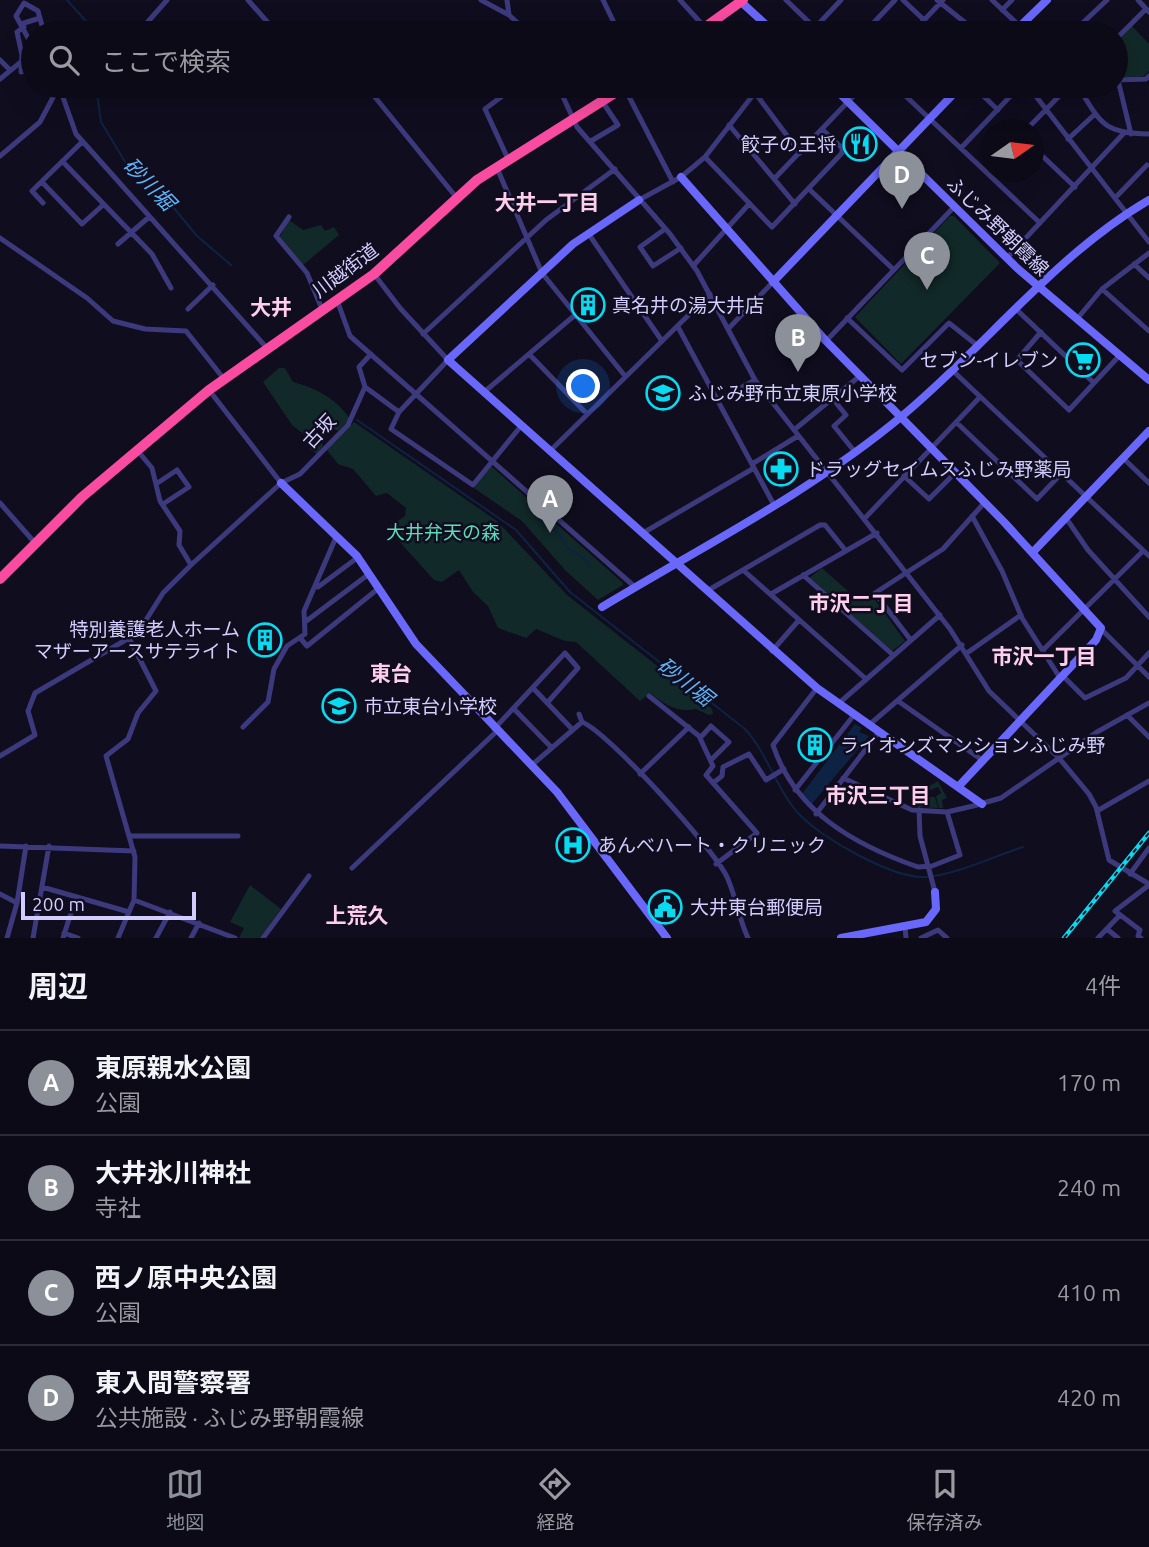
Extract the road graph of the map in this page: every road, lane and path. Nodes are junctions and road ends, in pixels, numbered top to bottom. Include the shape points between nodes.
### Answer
1 (167, 0) edge
2 (248, 0) edge
3 (481, 0) edge
4 (507, 0) edge
5 (603, 0) edge
6 (680, 0) edge
7 (786, 0) edge
8 (841, 0) edge
9 (895, 0) edge
10 (903, 0) edge
11 (992, 0) edge
12 (1013, 0) edge
13 (1047, 0) edge
14 (1107, 0) edge
15 (1138, 0) edge
16 (741, 1) edge
17 (940, 1) edge
18 (1002, 10) junction
19 (1147, 10) edge
20 (509, 15) junction
21 (40, 18) junction
22 (924, 20) joint
23 (32, 21) edge
24 (41, 21) edge
25 (149, 21) edge
26 (266, 21) edge
27 (516, 21) edge
28 (613, 21) edge
29 (696, 21) edge
30 (716, 21) edge
31 (762, 21) edge
32 (808, 21) edge
33 (822, 21) edge
34 (875, 21) edge
35 (962, 21) edge
36 (1011, 21) edge
37 (1029, 21) edge
38 (1085, 21) edge
39 (21, 24) edge
40 (21, 26) edge
41 (1128, 27) edge
42 (21, 55) edge
43 (0, 60) edge
44 (21, 62) edge
45 (10, 70) junction
46 (0, 79) edge
47 (1128, 80) edge
48 (1148, 80) edge
49 (53, 98) edge
50 (62, 98) edge
51 (376, 98) edge
52 (499, 98) edge
53 (563, 98) edge
54 (607, 98) edge
55 (632, 98) edge
56 (746, 98) edge
57 (759, 98) edge
58 (845, 98) edge
59 (851, 98) edge
60 (908, 98) edge
61 (949, 98) edge
62 (986, 98) edge
63 (1009, 98) edge
64 (1038, 98) edge
65 (1057, 98) edge
66 (1085, 98) edge
67 (1121, 98) edge
68 (602, 101) junction
69 (848, 101) junction
70 (1047, 108) junction
71 (998, 110) junction
72 (1095, 114) junction
73 (930, 118) junction
74 (1036, 119) edge
75 (572, 120) junction
76 (729, 125) junction
77 (822, 129) junction
78 (1128, 134) junction
79 (1149, 134) edge
80 (1068, 139) junction
81 (591, 141) junction
82 (82, 142) junction
83 (961, 148) junction
84 (898, 150) junction
85 (800, 153) junction
86 (0, 155) edge
87 (705, 157) junction
88 (1044, 158) edge
89 (508, 160) junction
90 (63, 162) junction
91 (1147, 166) dead end
92 (497, 167) junction
93 (981, 167) edge
94 (615, 169) junction
95 (1092, 169) junction
96 (677, 179) junction
97 (774, 180) junction
98 (43, 182) junction
99 (997, 182) edge
100 (1075, 187) junction
101 (808, 189) junction
102 (456, 198) junction
103 (1115, 198) junction
104 (639, 200) junction
105 (1149, 200) edge
106 (43, 203) dead end
107 (749, 204) junction
108 (794, 204) junction
109 (103, 205) junction
110 (954, 207) junction
111 (1127, 214) junction
112 (836, 215) junction
113 (149, 217) junction
114 (289, 217) dead end
115 (1040, 223) junction
116 (665, 229) junction
117 (727, 229) junction
118 (588, 233) junction
119 (130, 234) junction
120 (0, 238) edge
121 (526, 239) junction
122 (1149, 242) edge
123 (118, 244) dead end
124 (681, 248) junction
125 (1149, 253) edge
126 (1006, 258) junction
127 (1134, 264) junction
128 (693, 265) junction
129 (894, 270) junction
130 (542, 273) junction
131 (374, 274) junction
132 (1149, 278) edge
133 (773, 282) junction
134 (213, 285) junction
135 (171, 288) dead end
136 (1039, 288) junction
137 (1102, 289) junction
138 (710, 294) junction
139 (337, 300) junction
140 (188, 309) dead end
141 (322, 309) junction
142 (1016, 309) junction
143 (575, 315) junction
144 (848, 318) junction
145 (1077, 320) junction
146 (678, 327) junction
147 (729, 328) junction
148 (1149, 331) edge
149 (1041, 332) junction
150 (423, 334) junction
151 (662, 341) junction
152 (826, 341) junction
153 (978, 346) junction
154 (266, 347) junction
155 (371, 354) junction
156 (529, 354) junction
157 (1120, 355) junction
158 (448, 360) junction
159 (953, 370) junction
160 (861, 375) junction
161 (625, 376) junction
162 (224, 379) junction
163 (755, 380) junction
164 (1149, 380) edge
165 (1094, 383) junction
166 (365, 387) junction
167 (209, 390) junction
168 (416, 393) junction
169 (483, 393) junction
170 (981, 397) junction
171 (833, 398) junction
172 (719, 400) junction
173 (399, 412) junction
174 (587, 414) junction
175 (902, 416) junction
176 (956, 422) junction
177 (521, 426) junction
178 (1149, 431) edge
179 (796, 433) junction
180 (932, 447) junction
181 (137, 450) junction
182 (549, 452) junction
183 (855, 452) junction
184 (1123, 458) junction
185 (491, 460) junction
186 (753, 466) junction
187 (827, 471) junction
188 (956, 472) junction
189 (1061, 474) junction
190 (904, 476) junction
191 (281, 483) junction
192 (1149, 483) edge
193 (156, 484) junction
194 (1086, 498) junction
195 (985, 502) junction
196 (0, 503) edge
197 (163, 504) junction
198 (774, 505) junction
199 (972, 516) junction
200 (864, 518) junction
201 (1066, 519) junction
202 (643, 533) junction
203 (877, 533) junction
204 (337, 535) junction
205 (35, 543) junction
206 (846, 551) junction
207 (1143, 551) junction
208 (1033, 552) junction
209 (1149, 556) edge
210 (358, 558) junction
211 (675, 564) junction
212 (191, 565) junction
213 (743, 570) junction
214 (907, 573) junction
215 (369, 574) junction
216 (803, 575) junction
217 (0, 579) edge
218 (1115, 580) junction
219 (635, 587) junction
220 (379, 588) junction
221 (315, 590) junction
222 (707, 590) junction
223 (771, 594) junction
224 (602, 607) dead end
225 (1086, 609) junction
226 (940, 615) junction
227 (1020, 615) junction
228 (1149, 617) edge
229 (799, 620) junction
230 (305, 622) junction
231 (1101, 630) junction
232 (129, 638) junction
233 (301, 639) junction
234 (911, 639) junction
235 (962, 645) junction
236 (1044, 649) junction
237 (772, 651) junction
238 (967, 653) junction
239 (1149, 653) edge
240 (893, 654) junction
241 (1138, 665) junction
242 (1061, 677) junction
243 (1149, 677) edge
244 (866, 679) junction
245 (533, 688) junction
246 (817, 688) junction
247 (649, 696) dead end
248 (898, 701) junction
249 (547, 702) junction
250 (1149, 703) edge
251 (838, 704) junction
252 (514, 709) junction
253 (579, 714) dead end
254 (854, 715) junction
255 (1127, 715) junction
256 (1018, 721) junction
257 (582, 722) junction
258 (869, 725) junction
259 (243, 727) dead end
260 (689, 727) junction
261 (572, 729) junction
262 (495, 730) junction
263 (879, 732) junction
264 (1149, 737) edge
265 (700, 738) junction
266 (551, 747) junction
267 (0, 756) edge
268 (1059, 758) junction
269 (710, 760) junction
270 (982, 760) junction
271 (532, 765) junction
272 (782, 771) junction
273 (640, 774) junction
274 (843, 778) junction
275 (1149, 782) edge
276 (713, 783) junction
277 (958, 786) junction
278 (795, 790) junction
279 (982, 804) junction
280 (919, 810) junction
281 (947, 811) junction
282 (1097, 811) junction
283 (816, 814) junction
284 (131, 836) junction
285 (238, 836) dead end
286 (0, 846) edge
287 (26, 846) junction
288 (49, 846) junction
289 (1149, 848) edge
290 (134, 851) junction
291 (716, 864) junction
292 (352, 868) dead end
293 (929, 869) junction
294 (1130, 874) junction
295 (309, 876) dead end
296 (1149, 884) edge
297 (43, 887) junction
298 (934, 888) joint
299 (0, 894) edge
300 (76, 897) junction
301 (134, 900) junction
302 (17, 903) junction
303 (129, 912) junction
304 (170, 912) junction
305 (1120, 915) junction
306 (199, 923) junction
307 (905, 926) junction
308 (1107, 929) junction
309 (879, 934) edge
310 (63, 935) edge
311 (857, 936) edge
312 (7, 938) edge
313 (33, 938) edge
314 (78, 938) edge
315 (118, 938) edge
316 (156, 938) edge
317 (191, 938) edge
318 (235, 938) edge
319 (263, 938) edge
320 (667, 938) edge
321 (748, 938) edge
322 (841, 938) edge
323 (906, 938) edge
324 (921, 938) edge
325 (947, 938) edge
326 (1098, 938) edge
327 (1118, 938) edge
328 (1141, 938) edge

1 - 25 street
2 - 26 street
3 - 20 street
4 - 20 street
5 - 28 street
6 - 29 street
7 - 32 street
8 - 33 street
9 - 34 street
10 - 22 street
11 - 18 street
12 - 18 street
13 - 37 street
14 - 38 street
15 - 19 street
16 - 30 highway
16 - 31 street
17 - 22 street
17 - 35 street
18 - 36 street
19 - 41 street
20 - 27 street
21 - 23 street
21 - 24 street
21 - 39 street via 38,11 24,3 16,16
40 - 42 street via 17,32
43 - 45 street
44 - 45 street
45 - 46 street
47 - 48 street
49 - 86 street via 40,122
50 - 82 street
51 - 102 street
52 - 89 street via 485,108
53 - 75 street
54 - 68 highway, 川越街道
55 - 96 street
56 - 76 street
57 - 85 street
58 - 69 street, ふじみ野朝霞線
59 - 69 street
60 - 73 street
61 - 73 street
62 - 71 street
63 - 71 street
64 - 70 street
65 - 70 street
66 - 72 street
67 - 78 street
68 - 75 highway, 川越街道
68 - 81 street via 618,125
69 - 77 street
69 - 84 street, ふじみ野朝霞線
70 - 74 street
70 - 80 street
71 - 83 street
72 - 78 street via 1114,132
72 - 80 street
73 - 83 street
73 - 84 street
75 - 81 street
75 - 89 highway, 川越街道
76 - 87 street
76 - 97 street
77 - 85 street
77 - 101 street via 843,151
78 - 79 street
78 - 95 street
80 - 95 street
81 - 94 street
82 - 90 street
82 - 113 street
83 - 93 street
84 - 110 street, ふじみ野朝霞線
84 - 112 street
85 - 97 street
87 - 96 street
87 - 107 street
88 - 100 street
89 - 92 highway, 川越街道
90 - 98 street
90 - 109 street
91 - 103 street
92 - 102 highway, 川越街道
92 - 121 street
94 - 104 street
94 - 121 street
95 - 100 street
95 - 103 street
96 - 104 street
96 - 117 street
97 - 108 street
98 - 106 street via 32,191
98 - 109 street via 82,224
99 - 115 street
100 - 115 street
101 - 108 street
101 - 112 street
102 - 131 highway, 川越街道
103 - 111 street
104 - 116 street
104 - 118 street
105 - 111 street
107 - 108 street via 771,228
107 - 117 street
109 - 119 street
110 - 126 street, ふじみ野朝霞線
110 - 129 street
111 - 122 street
111 - 136 street
112 - 129 street
112 - 133 street
113 - 119 street
113 - 134 street
114 - 141 street via 276,236 307,273
115 - 126 street
116 - 124 street
116 - 124 street via 640,247 653,266
117 - 128 street
117 - 133 street
118 - 130 street
118 - 151 street
119 - 123 street
119 - 135 street via 152,254
120 - 162 street via 113,321 145,329 186,331
121 - 130 street
121 - 150 street
124 - 128 street
125 - 127 street
126 - 136 street, ふじみ野朝霞線
127 - 132 street
127 - 137 street
128 - 138 street
129 - 144 street
130 - 143 street
130 - 158 street
131 - 139 highway, 川越街道
131 - 150 street
133 - 147 street
133 - 152 street
134 - 140 street
134 - 154 street
136 - 142 street
136 - 145 street, ふじみ野朝霞線
137 - 145 street
137 - 148 street
138 - 146 street
138 - 147 street
139 - 141 highway, 川越街道
139 - 155 street via 351,336
141 - 154 highway, 川越街道
142 - 149 street
142 - 153 street
143 - 156 street
143 - 161 street
144 - 152 street
144 - 153 street via 900,369 948,323
145 - 157 street, ふじみ野朝霞線
146 - 151 street
146 - 172 street
147 - 163 street
149 - 165 street
149 - 165 street via 1017,358 1052,394 1069,410
150 - 158 street
151 - 161 street
152 - 160 street
153 - 159 street
154 - 162 highway, 川越街道
155 - 166 street, 古坂 via 359,367
155 - 168 street
156 - 169 street
156 - 174 street
157 - 164 street, ふじみ野朝霞線
157 - 165 street
158 - 168 street
158 - 169 street
159 - 170 street
159 - 175 street
160 - 171 street
160 - 175 street
161 - 174 street
162 - 167 highway, 川越街道
163 - 172 street
163 - 179 street
166 - 173 street
166 - 191 street, 古坂 via 348,425 300,474
167 - 181 highway, 川越街道
167 - 191 street
168 - 173 street
168 - 185 street
169 - 177 street
170 - 176 street
170 - 189 street
171 - 179 street
171 - 183 street via 846,415 834,426
172 - 186 street
173 - 185 street via 391,429 473,485
174 - 182 street
175 - 180 street
175 - 183 street
176 - 180 street
176 - 189 street via 1037,499
177 - 182 street
177 - 185 street
178 - 184 street
179 - 186 street
179 - 187 street
180 - 188 street
180 - 190 street
181 - 193 street via 152,468
181 - 205 highway, 川越街道
182 - 202 street
183 - 187 street
184 - 192 street
184 - 194 street
185 - 219 street
186 - 198 street
186 - 202 street
187 - 198 street
187 - 200 street
188 - 190 street via 929,499
188 - 195 street
189 - 194 street
190 - 200 street
191 - 204 street
191 - 212 street, 古坂
193 - 197 street
193 - 197 street via 177,470 189,487
194 - 201 street
194 - 207 street
195 - 199 street
195 - 208 street
196 - 205 street
197 - 212 street via 180,531 179,545
198 - 211 street
199 - 214 street via 943,549
199 - 227 street
200 - 203 street
201 - 208 street
201 - 218 street
202 - 211 street
203 - 206 street
203 - 214 street
204 - 210 street
204 - 221 street
205 - 217 highway, 川越街道
206 - 213 street via 823,524
206 - 216 street
207 - 209 street
207 - 218 street
208 - 225 street
210 - 215 street
210 - 221 street
211 - 219 street
211 - 222 street
212 - 232 street, 古坂
213 - 222 street
213 - 223 street
214 - 226 street
214 - 234 street via 876,593
215 - 220 street
215 - 230 street
216 - 223 street
216 - 240 street
218 - 225 street
218 - 228 street
219 - 224 street
220 - 233 street via 307,646
220 - 262 street via 416,645
221 - 230 street via 304,611
222 - 237 street
223 - 229 street
225 - 231 street
225 - 236 street
226 - 234 street
226 - 235 street
227 - 236 street
227 - 238 street
229 - 237 street
229 - 244 street
230 - 233 street
231 - 241 street
231 - 242 street
232 - 267 street, 古坂 via 35,694 28,711 35,734
232 - 284 street via 156,691 138,713 128,739 106,756
233 - 259 street via 287,646 274,669 268,702
234 - 240 street
235 - 238 street
235 - 248 street
236 - 242 street
237 - 246 street
238 - 256 street via 989,691
239 - 241 street
240 - 244 street
241 - 242 street via 1126,678 1085,698
241 - 243 street
242 - 256 street
244 - 251 street
245 - 249 street
245 - 249 street via 565,653 571,658 578,668
245 - 252 street
246 - 251 street
246 - 272 street via 773,745
247 - 260 street
248 - 258 street
248 - 270 street
249 - 261 street
250 - 255 street
251 - 254 street
252 - 262 street
252 - 266 street
253 - 257 street
254 - 258 street
254 - 278 street
255 - 264 street
255 - 268 street
256 - 268 street
256 - 270 street
257 - 261 street
257 - 273 street
258 - 263 street
260 - 265 street
260 - 273 street
261 - 266 street
262 - 271 street
262 - 292 street
263 - 274 street
263 - 277 street
265 - 269 street
265 - 269 street via 710,726 729,742
266 - 271 street
268 - 279 street via 1001,798
268 - 282 street
269 - 276 street via 706,775
270 - 277 street
271 - 320 street
272 - 276 street via 766,780 749,754 723,767 722,776
272 - 278 street
273 - 291 street via 675,809
274 - 280 street
274 - 283 street
275 - 282 street
276 - 291 street via 757,832
277 - 279 street
278 - 283 street
279 - 281 street
280 - 281 street
280 - 293 street
281 - 293 street via 960,855
282 - 294 street via 1109,860
283 - 293 street via 872,847
284 - 285 street
284 - 290 street
286 - 287 street
287 - 288 street
287 - 302 street
288 - 290 street
288 - 297 street
289 - 294 street
290 - 301 street
291 - 321 street via 726,875
293 - 298 street
294 - 296 street
295 - 319 street
296 - 305 street via 1115,911
297 - 300 street
297 - 313 street
298 - 307 street via 937,905 932,916
299 - 302 street
300 - 303 street
300 - 310 street
301 - 303 street
301 - 304 street
302 - 312 street
303 - 315 street
304 - 306 street
304 - 316 street
305 - 308 street
305 - 328 street via 1140,930
306 - 317 street
306 - 318 street
307 - 309 street
307 - 323 street
308 - 326 street
308 - 327 street
309 - 311 street
310 - 314 street
311 - 322 street
324 - 325 street via 939,930

